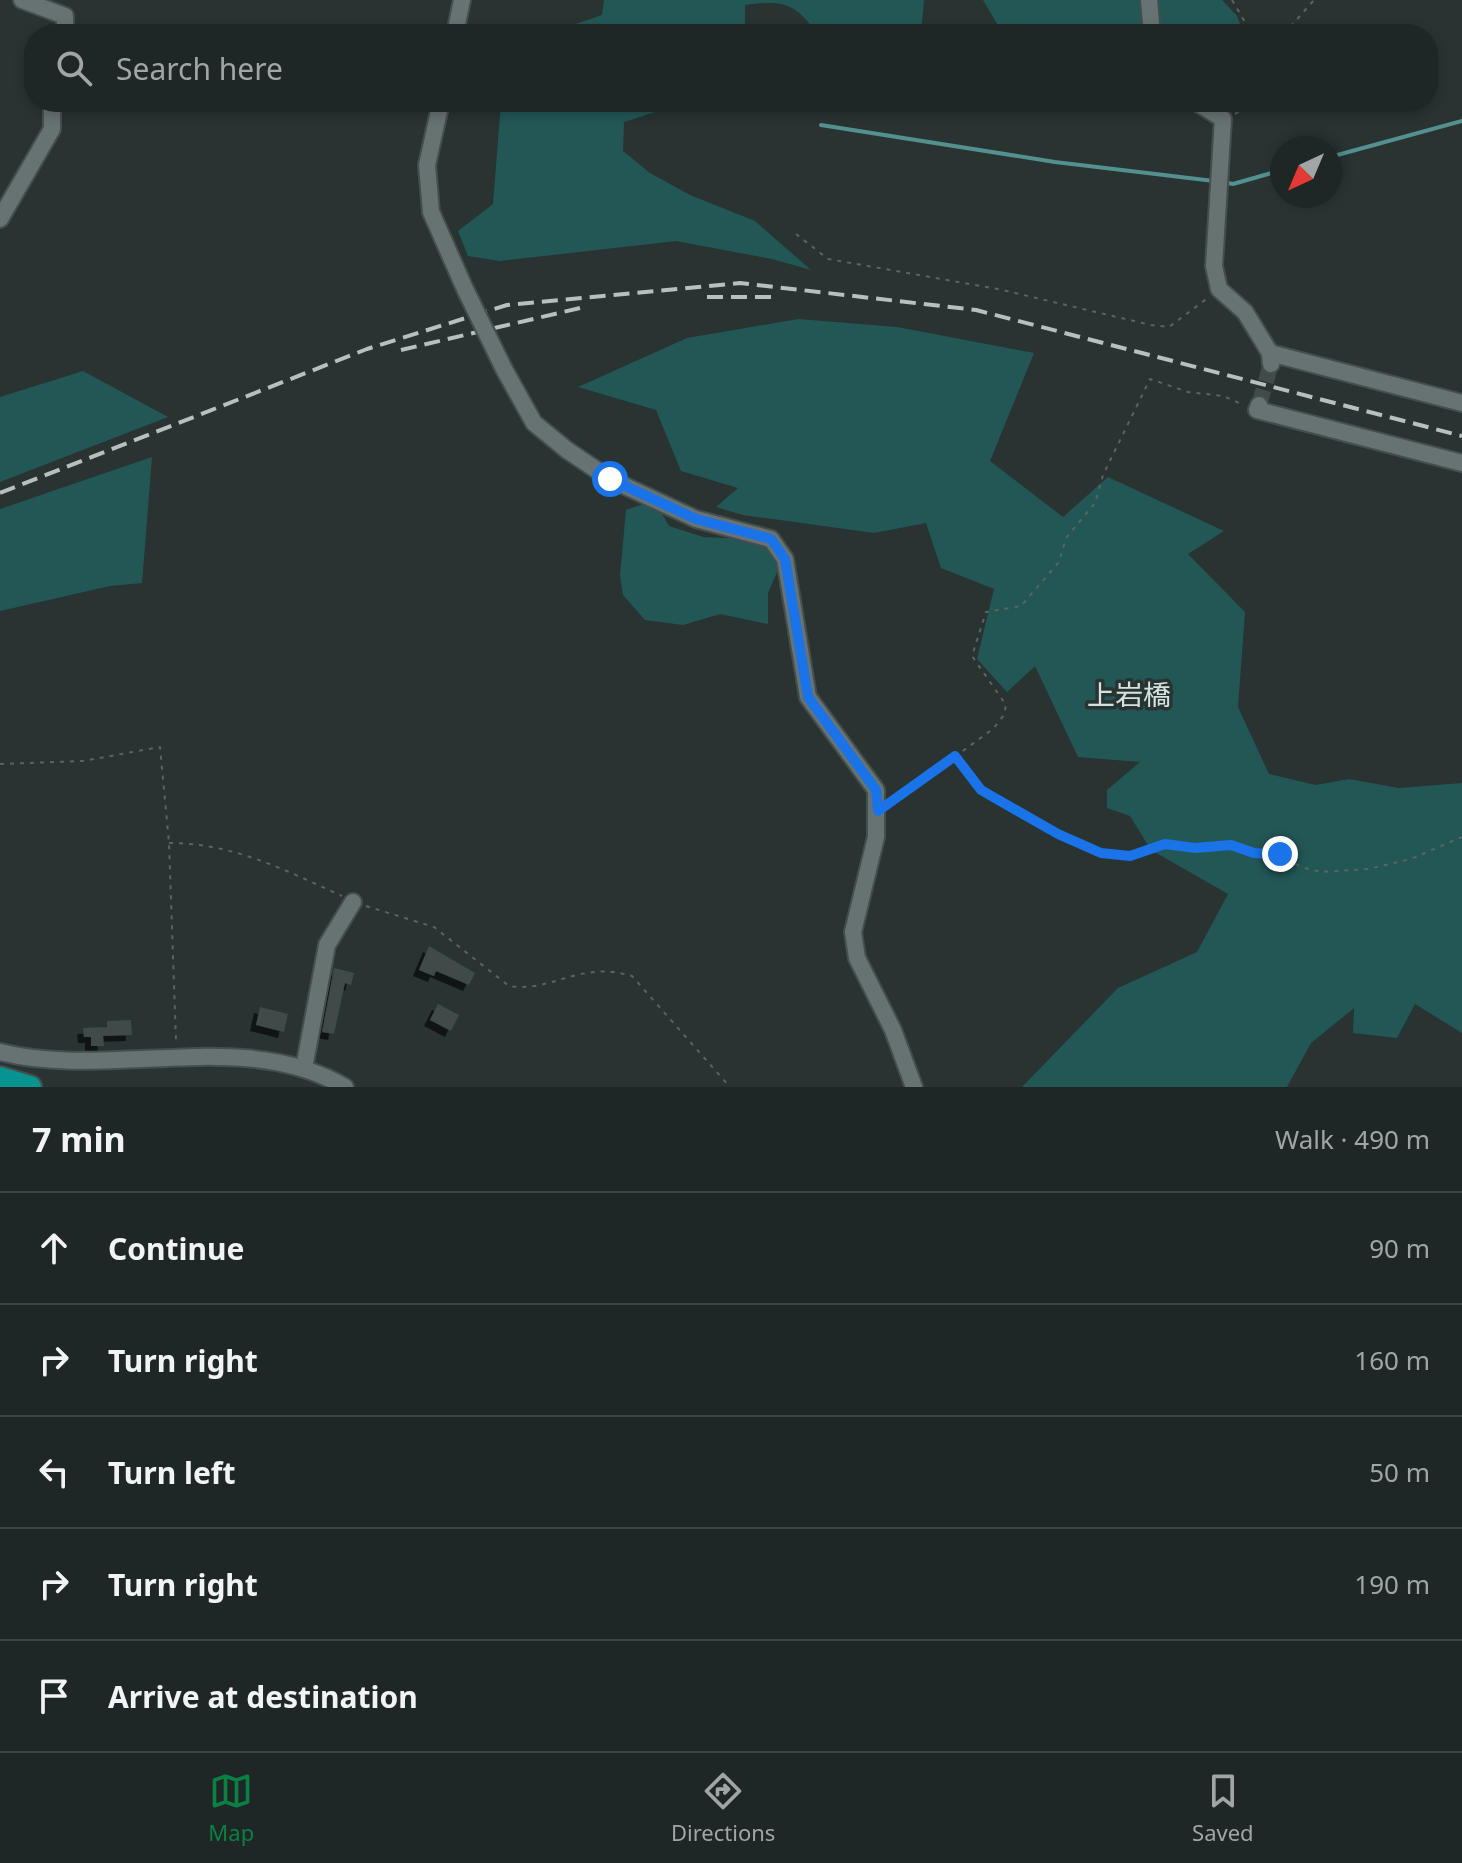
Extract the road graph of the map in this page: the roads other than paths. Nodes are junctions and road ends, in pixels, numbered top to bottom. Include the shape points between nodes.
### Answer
1 (22, 0) edge
2 (462, 0) edge
3 (1149, 0) edge
4 (65, 24) edge
5 (457, 24) edge
6 (1151, 24) edge
7 (52, 112) edge
8 (439, 112) edge
9 (1212, 112) edge
10 (0, 219) edge
11 (1462, 403) edge
12 (1258, 407) road end
13 (1462, 463) edge
14 (353, 902) road end
15 (0, 1052) edge
16 (304, 1068) junction
17 (0, 1078) edge
18 (30, 1087) edge
19 (345, 1087) edge
20 (914, 1087) edge

1 - 4 street via 65,16
2 - 5 street
3 - 6 street
7 - 10 street via 52,129
8 - 20 street, bridge via 427,165 431,212 534,423 610,479 696,519 771,539 785,559 808,697 876,790 878,811 853,932 857,958
9 - 11 street via 1223,119 1214,266 1219,289 1245,312 1271,359
12 - 13 street
14 - 16 street via 327,945
15 - 16 street via 73,1063 264,1059
16 - 19 street
17 - 18 highway

